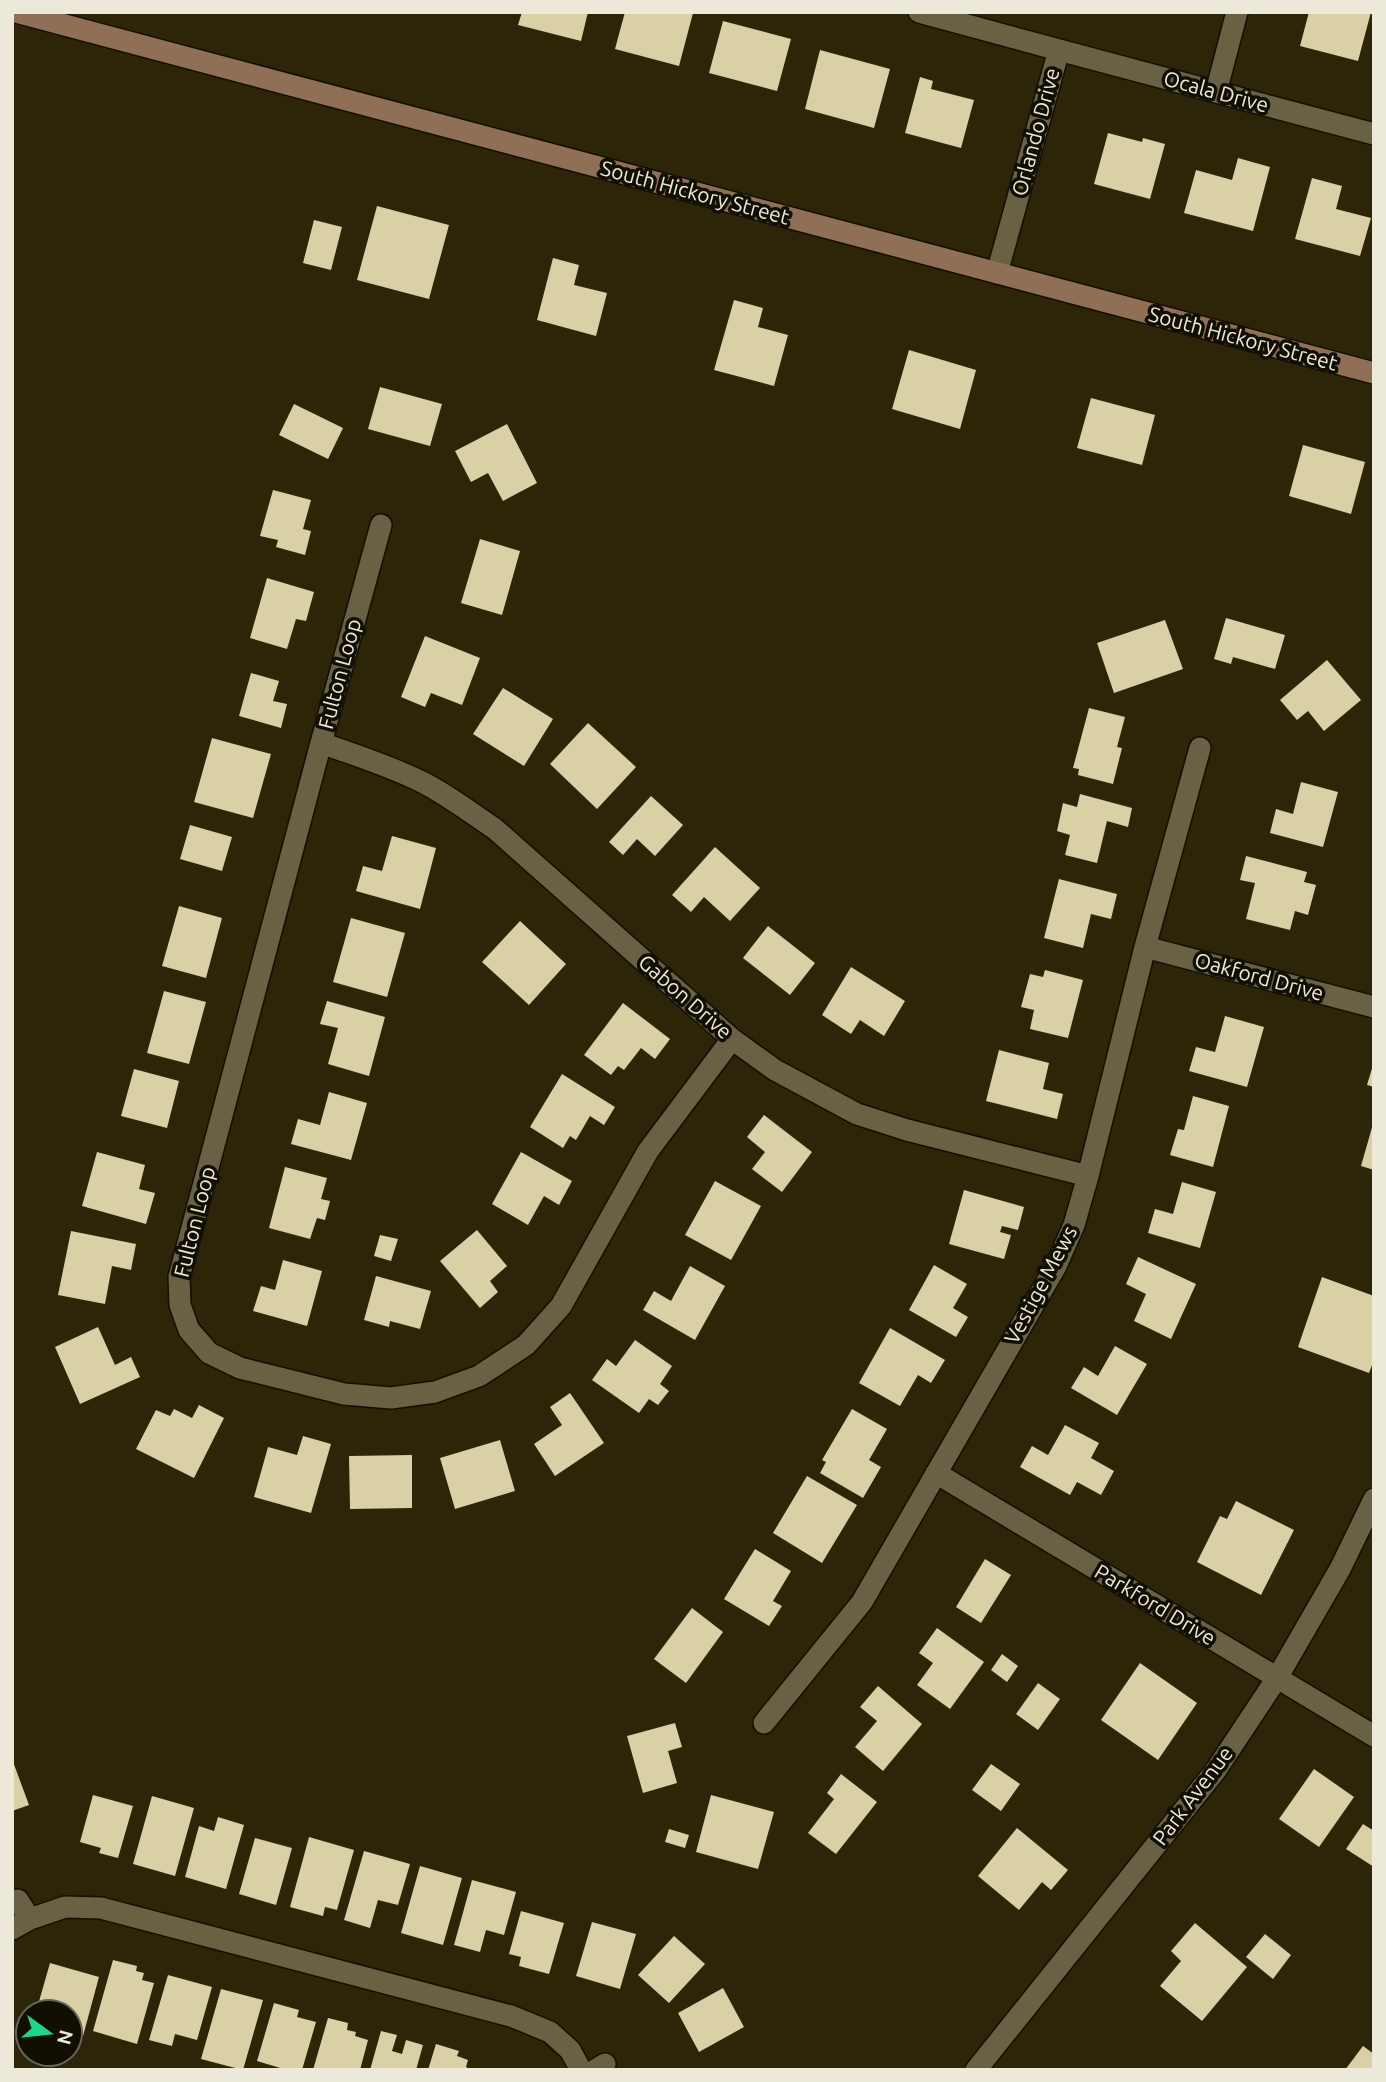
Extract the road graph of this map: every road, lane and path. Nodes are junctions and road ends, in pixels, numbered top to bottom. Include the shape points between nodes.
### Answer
1 (16, 12) edge
2 (919, 12) edge
3 (1237, 12) edge
4 (1059, 50) junction
5 (1216, 92) junction
6 (1374, 134) edge
7 (997, 273) junction
8 (1374, 373) edge
9 (382, 525) dead end
10 (321, 743) junction
11 (1200, 748) dead end
12 (1145, 947) junction
13 (1374, 1007) edge
14 (732, 1039) junction
15 (1088, 1176) junction
16 (936, 1473) junction
17 (1374, 1499) edge
18 (1277, 1678) junction
19 (764, 1723) dead end
20 (1374, 1736) edge
21 (18, 1900) dead end
22 (21, 1924) edge
23 (581, 2070) edge
24 (976, 2070) edge

1 - 7 street, South Hickory Street
2 - 4 street, Orlando Drive
3 - 5 street
4 - 5 street, Ocala Drive
4 - 7 street, Orlando Drive
5 - 6 street, Ocala Drive
7 - 8 street, South Hickory Street
9 - 10 street, Fulton Loop
10 - 14 street, Gabon Drive via 423,783 495,829
10 - 14 street, Fulton Loop via 179,1277 180,1305 189,1330 209,1353 240,1368 367,1396 435,1392 479,1376 526,1345 561,1306 648,1151
11 - 12 street, Vestige Mews
12 - 13 street, Oakford Drive
12 - 15 street, Vestige Mews
14 - 15 street, Gabon Drive via 775,1070 857,1114
15 - 16 street, Vestige Mews via 1056,1266
16 - 18 street, Parkford Drive
16 - 19 street, Vestige Mews via 862,1602
17 - 18 street, Park Avenue
18 - 20 street, Parkford Drive
18 - 24 street, Park Avenue via 1216,1770
21 - 22 street
22 - 23 street via 65,1907 102,1908 511,2016 550,2032 570,2050

